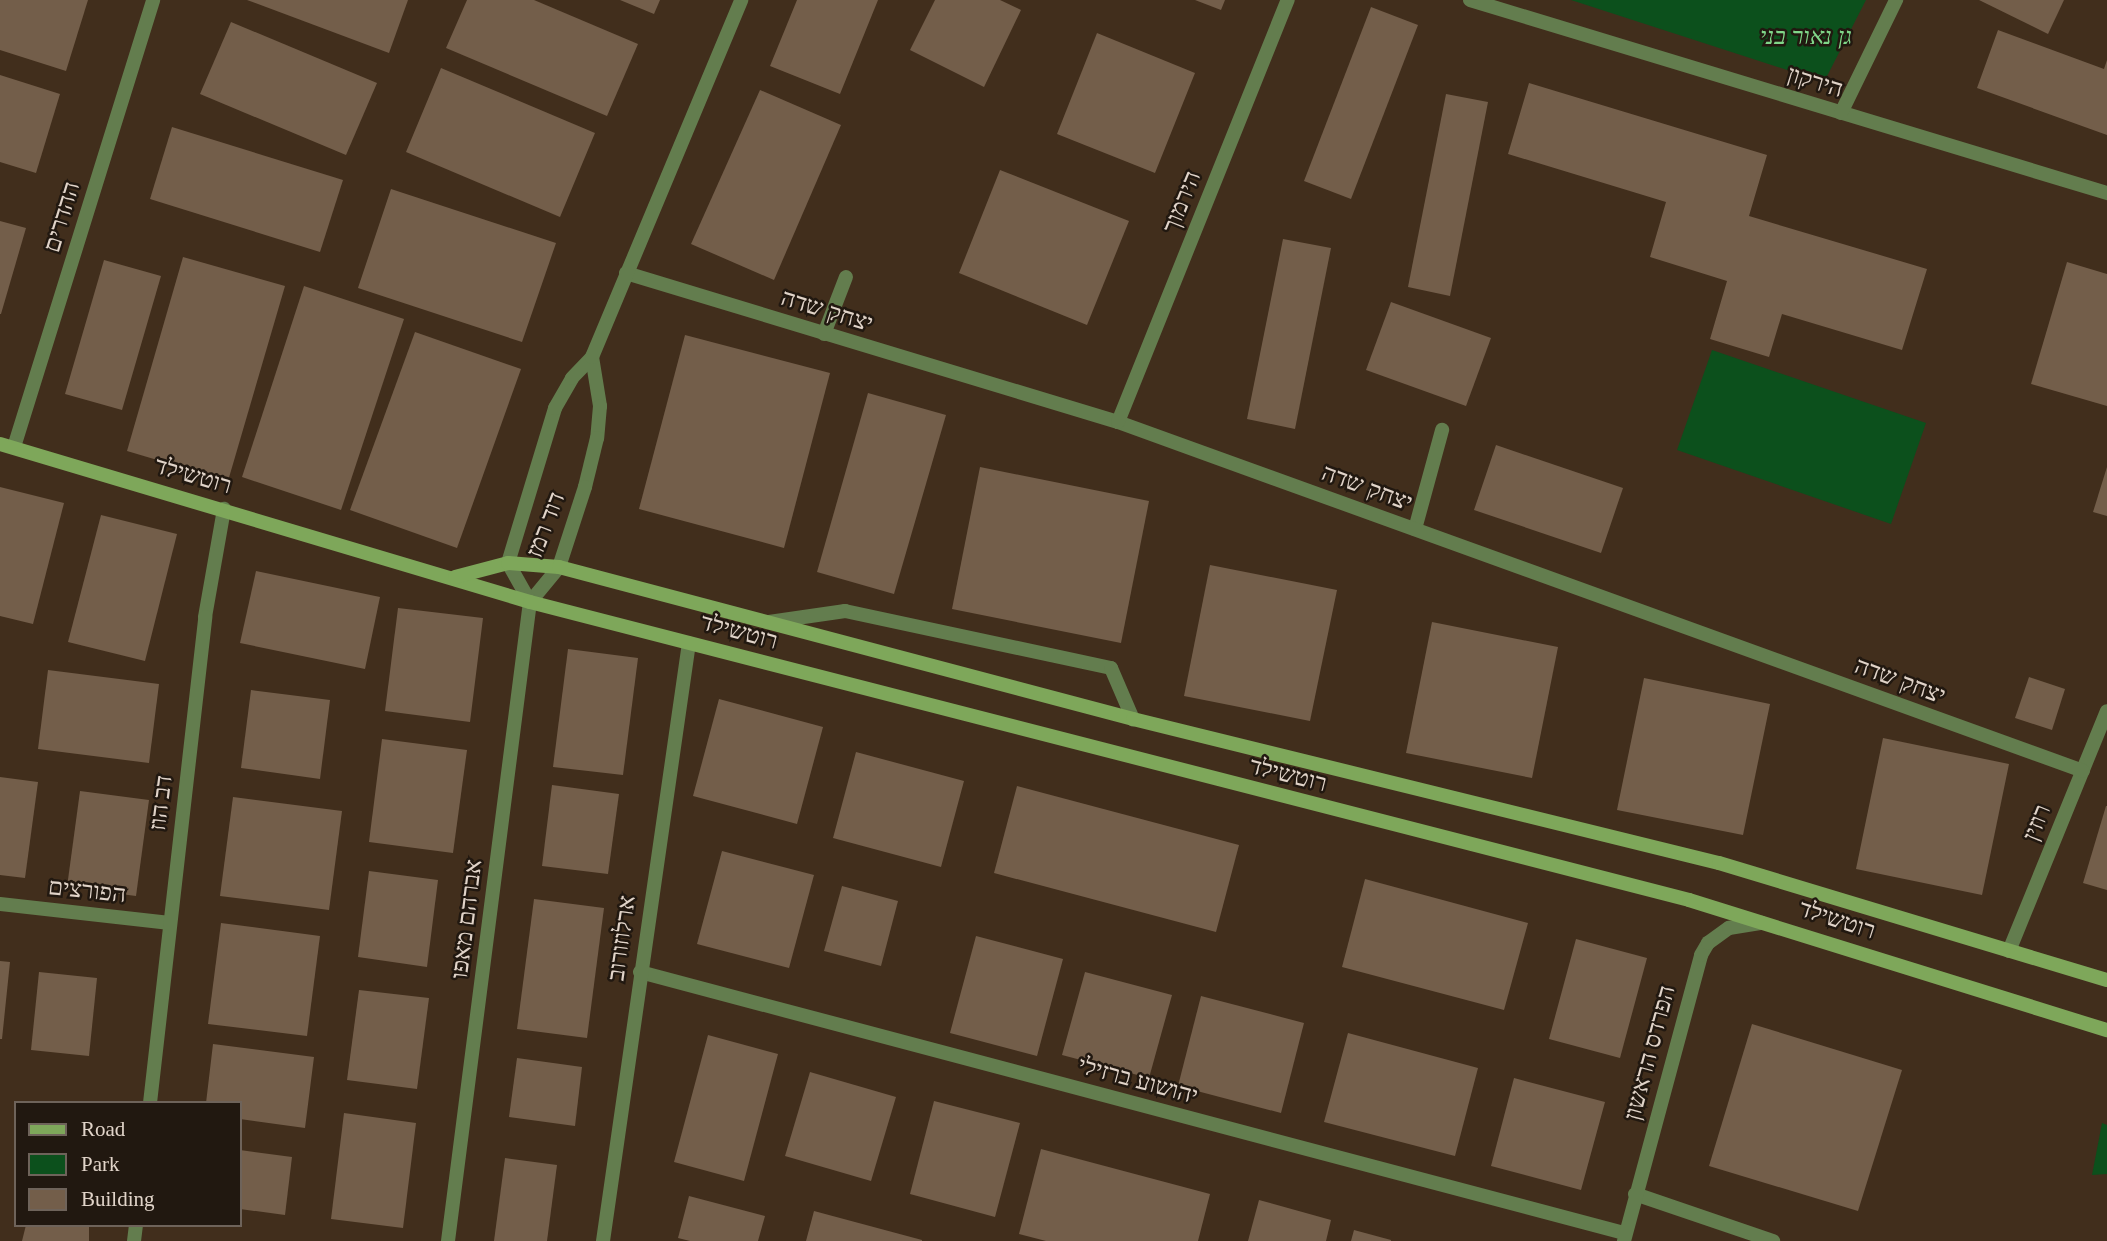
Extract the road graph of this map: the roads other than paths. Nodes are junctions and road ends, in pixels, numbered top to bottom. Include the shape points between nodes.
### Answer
1 (153, 0) edge
2 (741, 0) edge
3 (1288, 0) edge
4 (1470, 0) edge
5 (1896, 0) edge
6 (1841, 113) junction
7 (2107, 193) edge
8 (626, 274) junction
9 (846, 277) dead end
10 (824, 334) junction
11 (592, 356) junction
12 (1118, 422) junction
13 (1442, 430) dead end
14 (7, 445) edge
15 (224, 509) junction
16 (1415, 529) junction
17 (508, 563) junction
18 (559, 567) junction
19 (453, 577) junction
20 (530, 602) junction
21 (769, 622) junction
22 (689, 643) junction
23 (2107, 711) edge
24 (1133, 719) junction
25 (2083, 771) junction
26 (0, 904) edge
27 (1769, 922) junction
28 (170, 923) junction
29 (2009, 951) junction
30 (640, 972) junction
31 (2107, 980) edge
32 (2107, 1032) edge
33 (150, 1101) edge
34 (1635, 1194) junction
35 (1624, 1237) edge
36 (448, 1241) edge
37 (603, 1241) edge
38 (1773, 1241) edge

1 - 14 street, ההדרים
2 - 8 street, דוד רמז
3 - 12 street, הירמוך
4 - 6 street, הירקון
5 - 6 street
6 - 7 street, הירקון
8 - 10 street, יצחק שדה
8 - 11 street, דוד רמז
9 - 10 street
10 - 12 street, יצחק שדה
11 - 17 street, דוד רמז via 572,378 555,408
11 - 18 street, דוד רמז via 600,406 597,438
12 - 16 street, יצחק שדה
13 - 16 street
14 - 15 main road, רוטשילד
15 - 19 main road, רוטשילד
15 - 28 street, דב הוז via 205,617
16 - 25 street, יצחק שדה
17 - 18 main road, רוטשילד
17 - 19 main road, רוטשילד
17 - 20 street, דוד רמז
18 - 20 street, דוד רמז
18 - 21 main road, רוטשילד
19 - 20 main road, רוטשילד
20 - 22 main road, רוטשילד
20 - 36 street, אברהם מאפו
21 - 24 main road, רוטשילד
21 - 24 street via 845,611 1111,668
22 - 27 main road, רוטשילד
22 - 30 street, ארלוזורוב
23 - 25 street, רוזין
24 - 29 main road, רוטשילד via 1719,863
25 - 29 street, רוזין
26 - 28 street, הפורצים
27 - 32 main road, רוטשילד
27 - 34 street, הפרדס הראשון via 1729,928 1701,954
28 - 33 street, דב הוז
29 - 31 main road, רוטשילד
30 - 35 street, יהושוע ברזילי
30 - 37 street, ארלוזורוב
34 - 35 street, הפרדס הראשון
34 - 38 street

